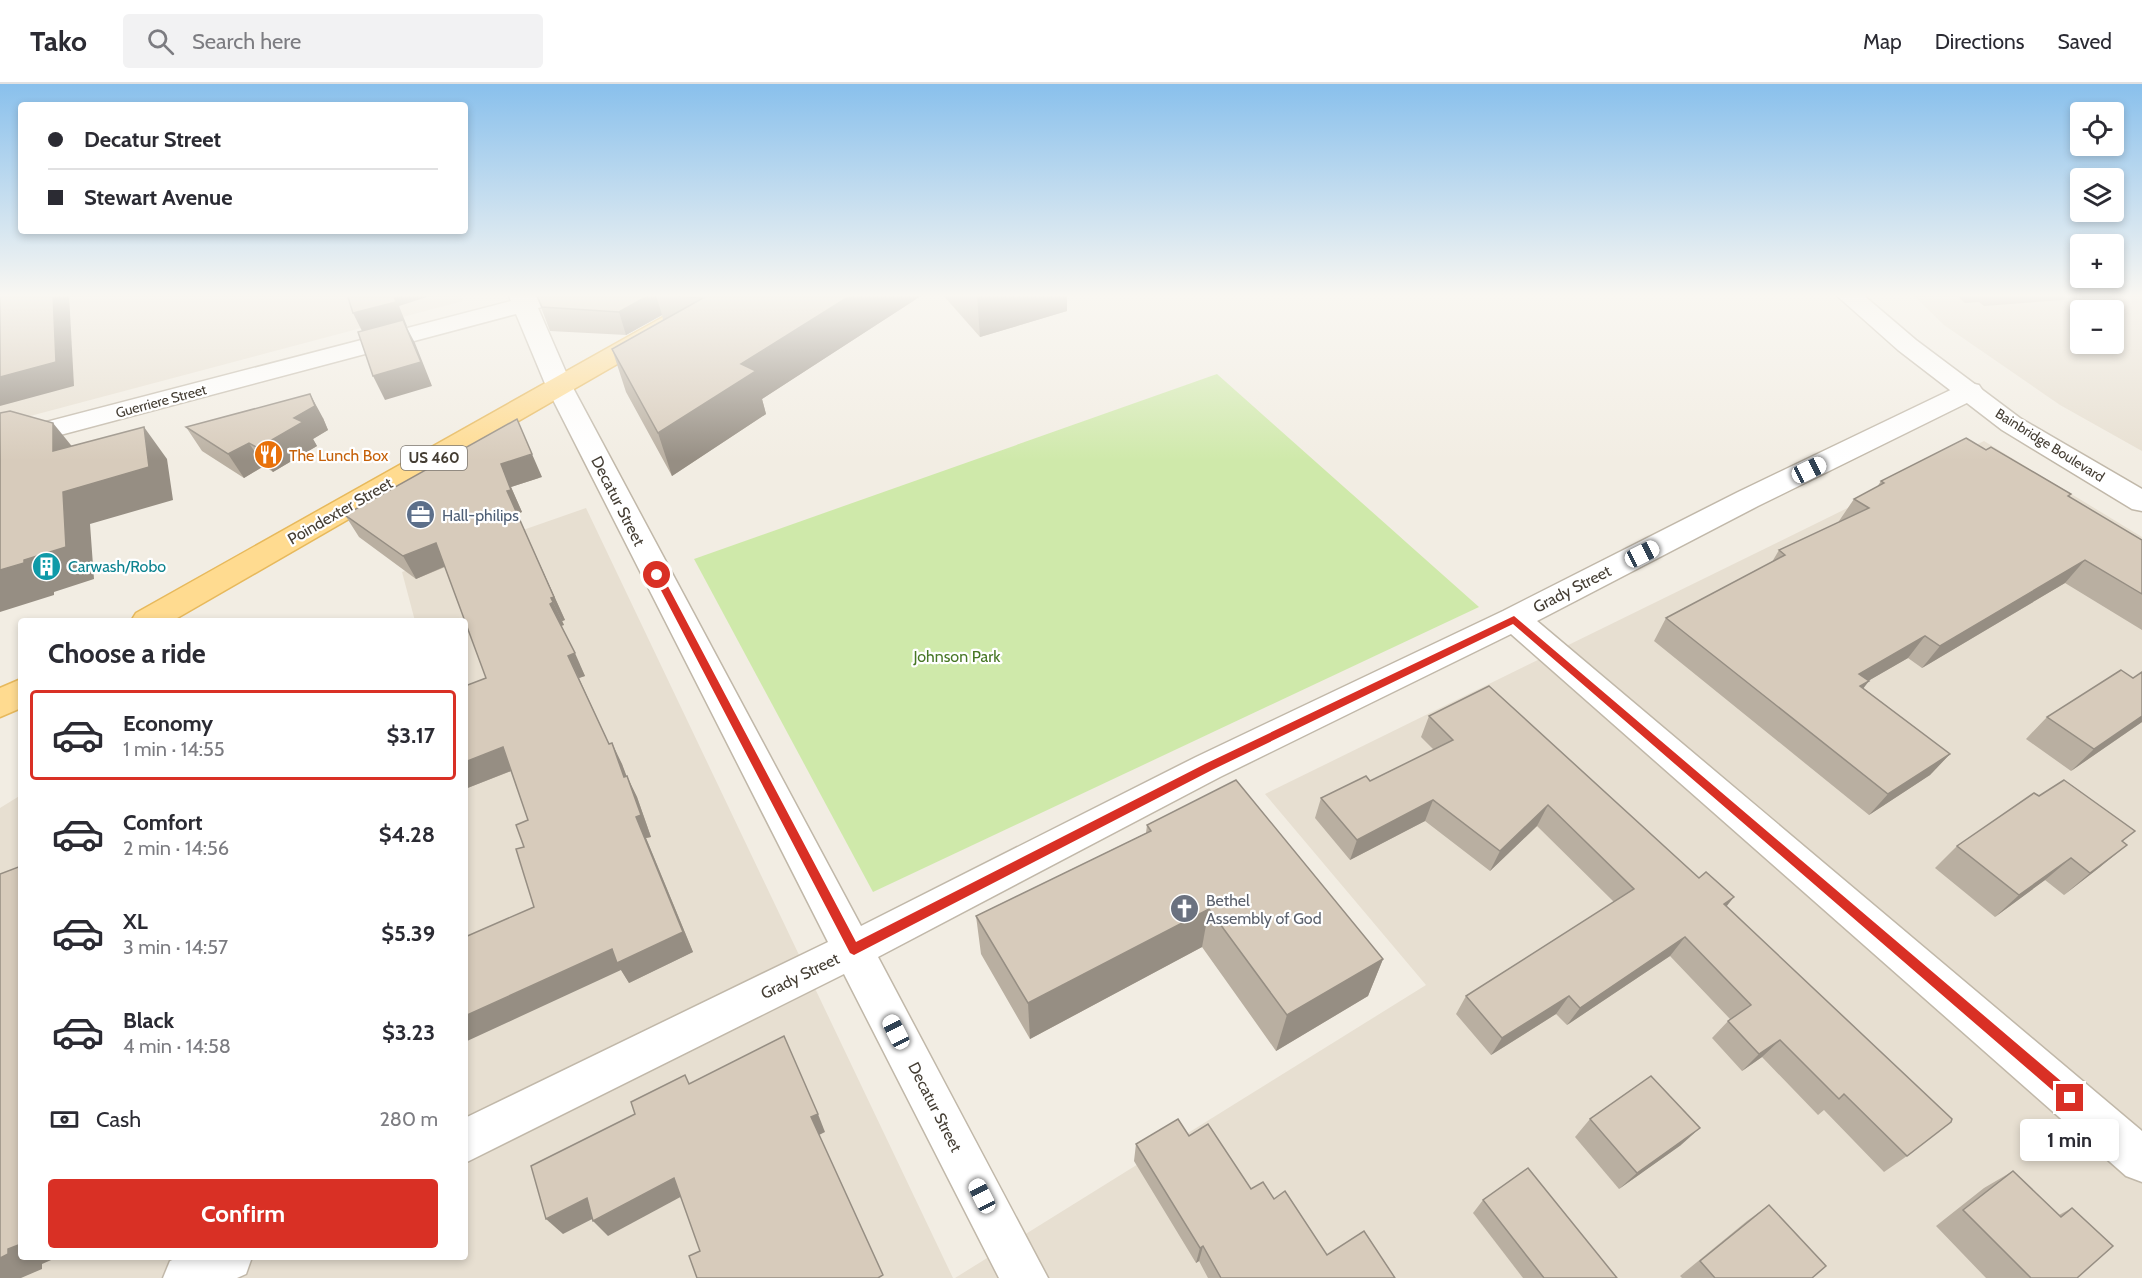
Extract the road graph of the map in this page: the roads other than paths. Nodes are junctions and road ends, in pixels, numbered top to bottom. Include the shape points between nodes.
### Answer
1 (341, 350) edge
2 (544, 350) edge
3 (625, 350) edge
4 (1913, 350) edge
5 (560, 387) junction
6 (1970, 391) junction
7 (0, 443) edge
8 (2142, 502) edge
9 (152, 618) edge
10 (1514, 619) junction
11 (18, 694) edge
12 (0, 704) edge
13 (854, 949) junction
14 (468, 1140) edge
15 (2142, 1160) edge
16 (223, 1260) edge
17 (187, 1278) edge
18 (1024, 1278) edge

1 - 7 street, Guerriere Street
2 - 5 street, Decatur Street
3 - 5 main road, Poindexter Street / US 460
4 - 6 street, Bainbridge Boulevard
5 - 9 main road, Poindexter Street / US 460
5 - 13 street, Decatur Street
6 - 8 street, Bainbridge Boulevard via 2011,424
6 - 10 street, Grady Street
10 - 13 street, Grady Street via 1208,767
10 - 15 street
11 - 12 main road
13 - 14 street, Grady Street
13 - 18 street, Decatur Street
16 - 17 street

